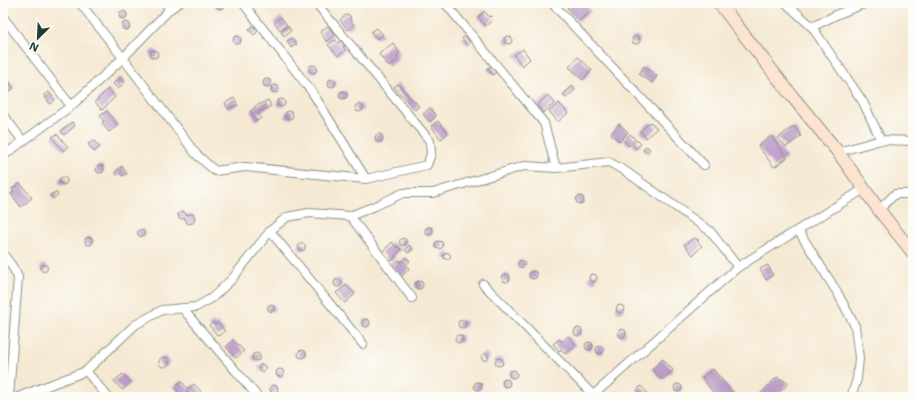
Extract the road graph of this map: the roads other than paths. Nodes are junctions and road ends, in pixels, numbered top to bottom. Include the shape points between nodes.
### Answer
1 (80, 3) edge
2 (178, 3) edge
3 (243, 3) edge
4 (316, 3) edge
5 (445, 3) edge
6 (552, 3) edge
7 (719, 3) edge
8 (786, 3) edge
9 (866, 3) edge
10 (168, 6) edge
11 (3, 17) edge
12 (812, 27) junction
13 (123, 58) junction
14 (71, 106) junction
15 (3, 115) edge
16 (881, 140) junction
17 (23, 141) junction
18 (913, 142) edge
19 (838, 152) junction
20 (3, 156) edge
21 (704, 165) dead end
22 (556, 168) junction
23 (366, 179) junction
24 (864, 189) junction
25 (913, 194) edge
26 (880, 210) junction
27 (350, 216) junction
28 (798, 230) junction
29 (270, 231) junction
30 (913, 253) edge
31 (3, 254) edge
32 (738, 267) junction
33 (483, 284) dead end
34 (412, 298) dead end
35 (182, 308) junction
36 (364, 344) dead end
37 (86, 371) junction
38 (593, 396) edge
39 (10, 397) edge
40 (18, 397) edge
41 (108, 397) edge
42 (258, 397) edge
43 (851, 397) edge

1 - 13 street
2 - 10 street
3 - 23 street via 312,92
4 - 23 street via 430,141 431,154 427,165
5 - 22 street via 544,123
6 - 21 street
7 - 19 main road
8 - 12 street
9 - 12 street
10 - 13 street
11 - 14 street
12 - 16 street via 863,102
13 - 14 street
13 - 23 street via 196,154 215,171 245,168
14 - 17 street
15 - 17 street
16 - 18 street
16 - 19 street
17 - 20 street
19 - 24 main road
22 - 27 street via 524,166 434,193 403,193
22 - 32 street via 608,162 625,171 710,231
24 - 26 main road
24 - 28 street
25 - 26 street via 895,194
26 - 30 main road
27 - 29 street via 309,213 287,217
27 - 34 street
28 - 32 street
28 - 43 street via 856,326 859,358 857,379
29 - 35 street via 215,296 196,307
29 - 36 street
31 - 39 street via 18,277
32 - 38 street
33 - 38 street
35 - 37 street via 162,310 135,325
35 - 42 street
37 - 40 street
37 - 41 street

